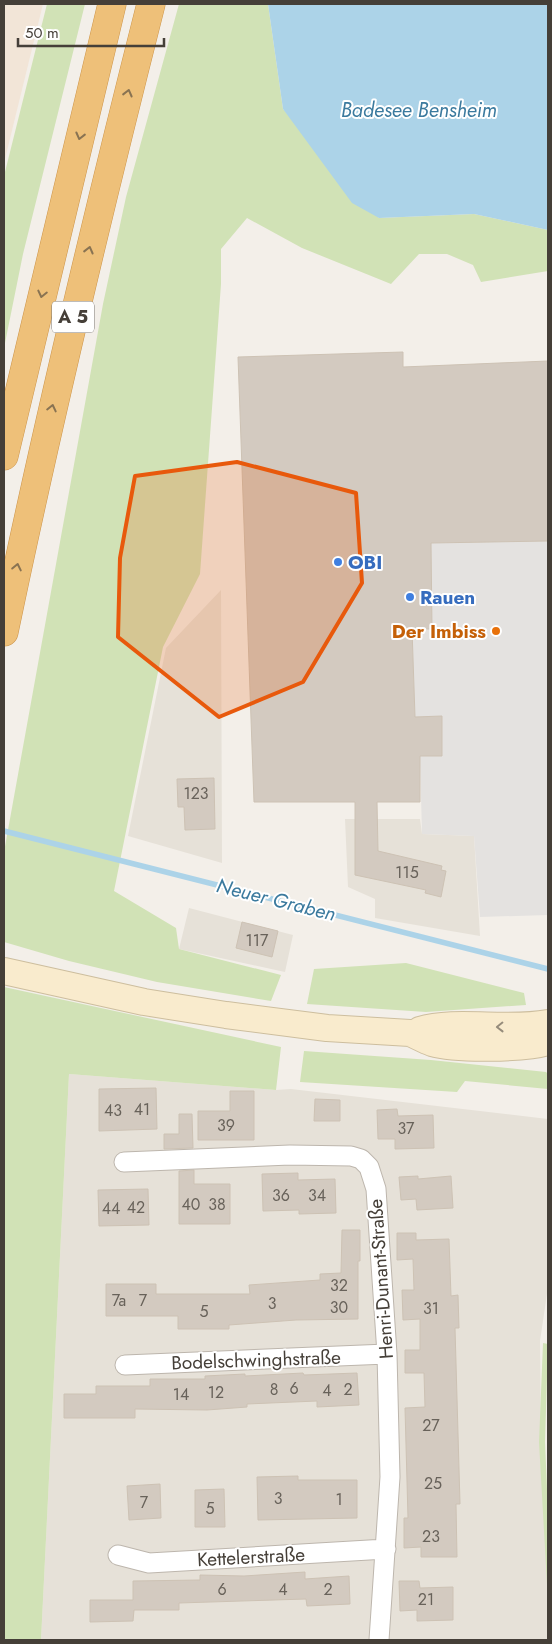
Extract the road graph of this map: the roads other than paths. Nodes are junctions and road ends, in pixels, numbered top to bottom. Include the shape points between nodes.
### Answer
1 (112, 4) edge
2 (150, 4) edge
3 (4, 456) edge
4 (4, 632) edge
5 (4, 971) edge
6 (548, 1023) edge
7 (410, 1033) junction
8 (543, 1046) edge
9 (124, 1162) dead end
10 (387, 1354) junction
11 (124, 1365) dead end
12 (386, 1549) junction
13 (118, 1555) dead end
14 (379, 1640) edge

1 -> 3 highway, A 5
4 -> 2 highway, A 5 via 81,280
5 - 7 main road via 144,1002 257,1020
6 -> 7 main road via 501,1028 434,1026
7 - 8 main road via 433,1043
9 - 10 street, Henri-Dunant-Straße via 290,1155 361,1159 369,1167 376,1189
10 - 11 street, Bodelschwinghstraße
10 - 12 street, Henri-Dunant-Straße via 390,1477
12 - 13 street, Kettelerstraße via 149,1563
12 - 14 street, Henri-Dunant-Straße

